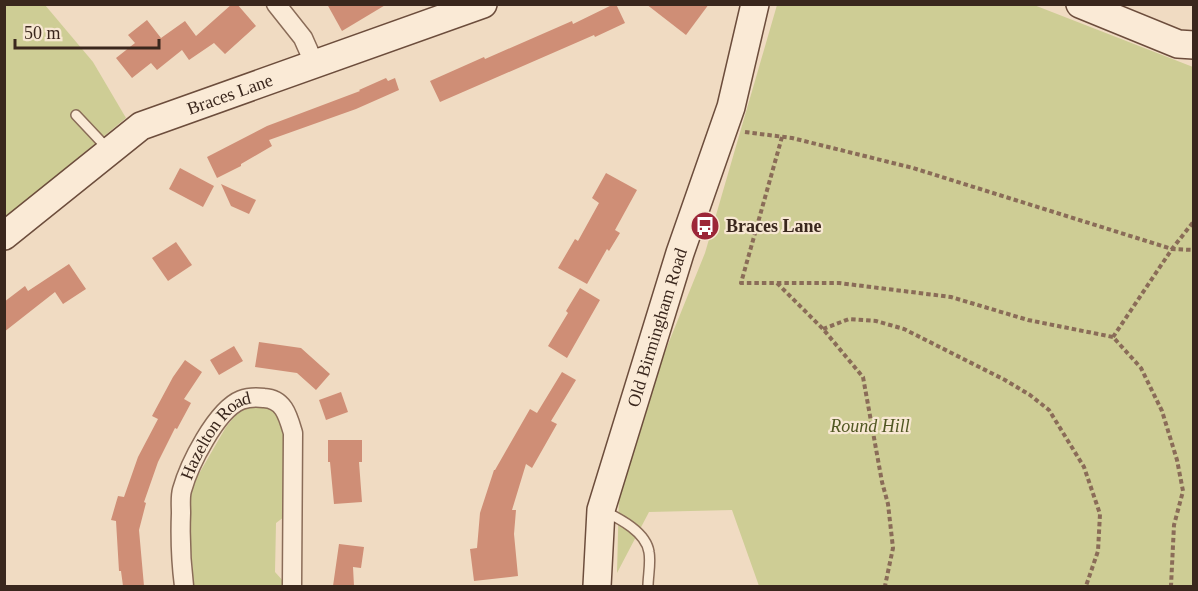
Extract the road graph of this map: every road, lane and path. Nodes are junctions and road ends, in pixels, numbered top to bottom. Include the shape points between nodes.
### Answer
1 (276, 4) edge
2 (483, 4) edge
3 (755, 4) edge
4 (1080, 4) edge
5 (1194, 45) edge
6 (315, 65) junction
7 (76, 115) dead end
8 (723, 130) junction
9 (782, 137) junction
10 (110, 151) junction
11 (1194, 221) edge
12 (4, 236) edge
13 (1172, 249) junction
14 (1194, 250) edge
15 (777, 283) junction
16 (823, 329) junction
17 (1113, 338) junction
18 (602, 510) junction
19 (184, 586) edge
20 (292, 586) edge
21 (597, 586) edge
22 (648, 586) edge
23 (885, 586) edge
24 (1086, 586) edge
25 (1171, 586) edge

1 - 6 street via 303,38
2 - 6 street, Braces Lane
3 - 8 street, Old Birmingham Road
4 - 5 street via 1178,44
6 - 10 street, Braces Lane via 141,126
7 - 10 lane
8 - 9 path
8 - 18 street, Old Birmingham Road via 678,259
9 - 13 path via 914,168
9 - 15 path via 741,284
10 - 12 street, Braces Lane
11 - 13 path
13 - 14 path
13 - 17 path
15 - 16 path
15 - 17 path via 839,283 951,297 1028,320
16 - 23 path via 862,377 867,396 893,548
16 - 24 path via 849,320 876,321 904,329 1005,380 1049,410 1084,467 1100,514 1098,551
17 - 25 path via 1140,368 1162,411 1177,460 1183,491 1174,525
18 - 21 street, Old Birmingham Road
18 - 22 lane via 643,538 650,552
19 - 20 street, Hazelton Road via 179,547 182,492 202,442 229,407 252,397 281,404 293,433

